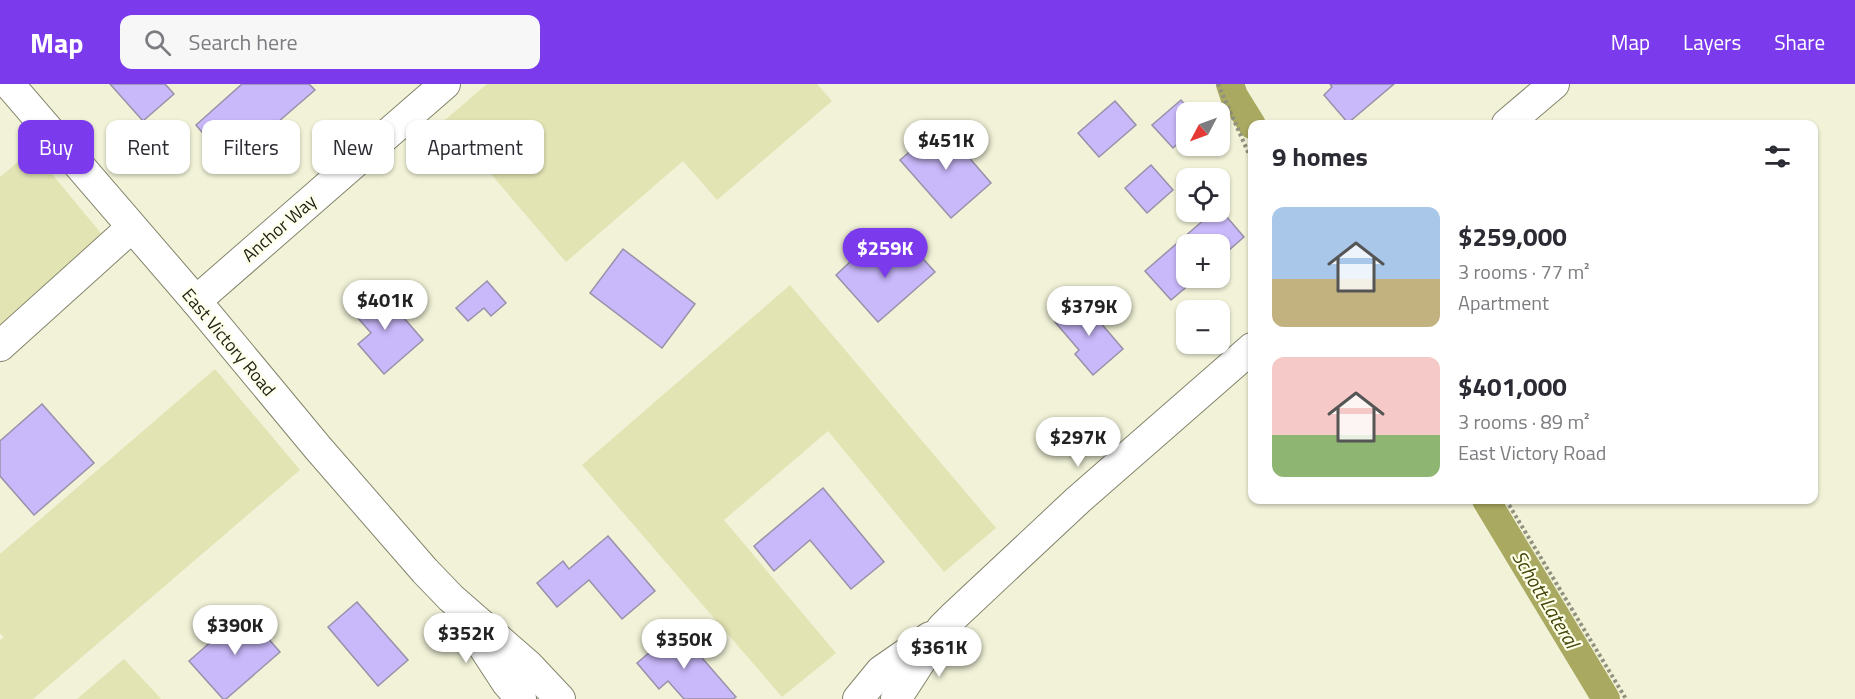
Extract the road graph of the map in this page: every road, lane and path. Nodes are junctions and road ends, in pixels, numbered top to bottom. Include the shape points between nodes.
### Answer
1 (9, 84) edge
2 (445, 84) edge
3 (1218, 84) edge
4 (1554, 84) edge
5 (1512, 120) edge
6 (1248, 152) edge
7 (131, 228) junction
8 (196, 301) junction
9 (0, 346) edge
10 (1248, 351) edge
11 (1508, 504) edge
12 (452, 598) junction
13 (942, 628) junction
14 (521, 699) edge
15 (560, 699) edge
16 (858, 699) edge
17 (896, 699) edge
18 (1626, 699) edge

1 - 7 street, East Victory Road
2 - 8 street, Anchor Way
3 - 6 path
4 - 5 street
7 - 8 street, East Victory Road
7 - 9 street
8 - 12 street, East Victory Road via 318,448
10 - 13 street via 1078,500
11 - 18 path
12 - 14 street, East Victory Road
12 - 15 street, East Victory Road
13 - 16 street via 881,671
13 - 17 street

